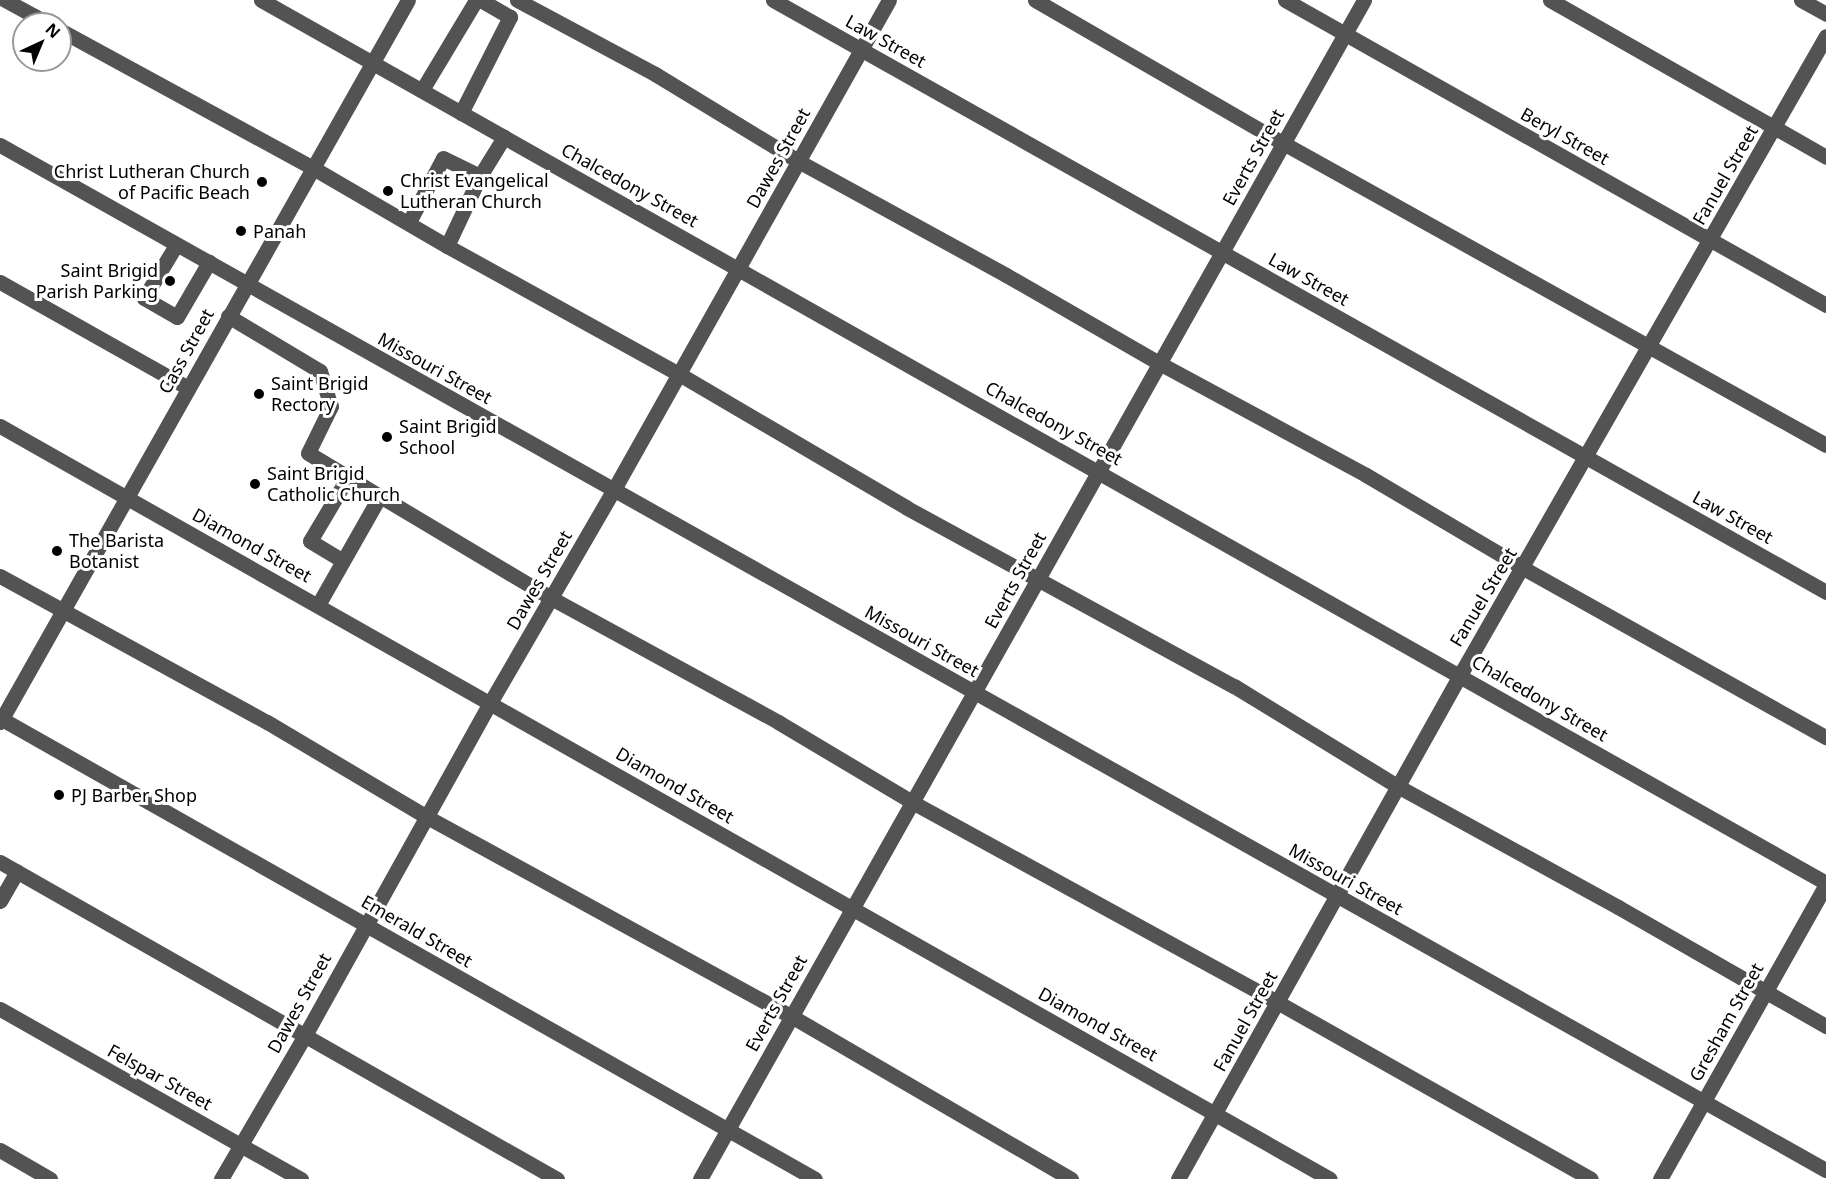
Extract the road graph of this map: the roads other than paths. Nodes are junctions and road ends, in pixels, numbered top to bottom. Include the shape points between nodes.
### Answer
1 (5, 0) edge
2 (261, 0) edge
3 (408, 0) edge
4 (478, 0) edge
5 (517, 0) edge
6 (773, 0) edge
7 (889, 0) edge
8 (1035, 0) edge
9 (1285, 0) edge
10 (1364, 0) edge
11 (1550, 0) edge
12 (1802, 0) edge
13 (27, 12) edge
14 (1826, 14) edge
15 (1345, 34) junction
16 (1826, 36) edge
17 (72, 37) edge
18 (861, 50) junction
19 (371, 62) junction
20 (422, 90) junction
21 (461, 113) junction
22 (1774, 129) junction
23 (504, 137) junction
24 (1282, 143) junction
25 (0, 145) edge
26 (1826, 157) edge
27 (798, 161) junction
28 (314, 168) junction
29 (480, 176) junction
30 (408, 222) junction
31 (1709, 240) junction
32 (176, 245) junction
33 (447, 246) junction
34 (1223, 253) junction
35 (209, 262) junction
36 (739, 268) junction
37 (0, 282) edge
38 (246, 284) junction
39 (1826, 305) edge
40 (228, 316) junction
41 (1647, 348) junction
42 (1159, 363) junction
43 (679, 374) junction
44 (188, 388) junction
45 (0, 426) edge
46 (1826, 445) edge
47 (1586, 457) junction
48 (1099, 471) junction
49 (348, 477) junction
50 (613, 491) junction
51 (380, 496) junction
52 (127, 498) junction
53 (342, 560) junction
54 (1523, 568) junction
55 (0, 576) edge
56 (1038, 579) junction
57 (1826, 592) edge
58 (551, 598) junction
59 (318, 605) junction
60 (63, 612) junction
61 (1460, 675) junction
62 (974, 693) junction
63 (489, 703) junction
64 (1, 719) edge
65 (1826, 737) edge
66 (1399, 787) junction
67 (912, 802) junction
68 (427, 817) junction
69 (0, 862) edge
70 (17, 871) junction
71 (1826, 883) edge
72 (1336, 895) junction
73 (0, 901) edge
74 (853, 908) junction
75 (366, 924) junction
76 (1765, 993) junction
77 (1277, 1002) junction
78 (0, 1009) edge
79 (791, 1016) junction
80 (1826, 1026) edge
81 (304, 1037) junction
82 (1705, 1101) junction
83 (1216, 1113) junction
84 (728, 1130) junction
85 (240, 1144) junction
86 (0, 1150) edge
87 (1826, 1170) edge
88 (50, 1179) edge
89 (220, 1179) edge
90 (302, 1179) edge
91 (558, 1179) edge
92 (700, 1179) edge
93 (815, 1179) edge
94 (1071, 1179) edge
95 (1178, 1179) edge
96 (1330, 1179) edge
97 (1591, 1179) edge
98 (1660, 1179) edge

1 - 13 street
2 - 19 street, Chalcedony Street
3 - 19 street, Cass Street
4 - 20 street
4 - 21 street via 510,16
5 - 27 street via 655,74
6 - 18 street, Law Street
7 - 18 street, Dawes Street
8 - 24 street
9 - 15 street, Beryl Street
10 - 15 street, Everts Street
11 - 22 street
12 - 14 street
15 - 24 street, Everts Street
15 - 31 street, Beryl Street
16 - 22 street, Fanuel Street
17 - 28 street
18 - 27 street, Dawes Street
18 - 34 street, Law Street
19 - 20 street, Chalcedony Street
19 - 28 street, Cass Street
20 - 21 street, Chalcedony Street
21 - 23 street, Chalcedony Street
22 - 26 street
22 - 31 street, Fanuel Street
23 - 29 street
23 - 36 street, Chalcedony Street
24 - 34 street, Everts Street
24 - 41 street
25 - 32 street, Missouri Street
27 - 36 street, Dawes Street
27 - 42 street
28 - 30 street
28 - 38 street, Cass Street
29 - 30 street via 443,158
29 - 33 street
30 - 33 street
31 - 39 street, Beryl Street
31 - 41 street, Fanuel Street
32 - 35 street, Missouri Street
32 - 35 street via 144,298 177,317
33 - 43 street
34 - 42 street, Everts Street
34 - 47 street, Law Street
35 - 38 street, Missouri Street
36 - 43 street, Dawes Street
36 - 48 street, Chalcedony Street
37 - 44 street
38 - 40 street, Cass Street
38 - 50 street, Missouri Street
40 - 44 street, Cass Street
40 - 49 street via 320,371 331,406 308,453
41 - 46 street
41 - 47 street, Fanuel Street
42 - 48 street, Everts Street
42 - 54 street via 1366,475
43 - 50 street, Dawes Street
43 - 56 street via 907,508
44 - 52 street, Cass Street
45 - 52 street, Diamond Street
47 - 54 street, Fanuel Street
47 - 57 street, Law Street
48 - 56 street, Everts Street
48 - 61 street, Chalcedony Street
49 - 51 street
49 - 53 street via 310,541
50 - 58 street, Dawes Street
50 - 62 street, Missouri Street
51 - 53 street
51 - 58 street
52 - 59 street, Diamond Street
52 - 60 street, Cass Street
53 - 59 street
54 - 61 street, Fanuel Street
54 - 65 street
55 - 60 street
56 - 62 street, Everts Street
56 - 66 street via 1234,686
58 - 63 street, Dawes Street
58 - 67 street via 778,722
59 - 63 street, Diamond Street
60 - 64 street, Cass Street
60 - 68 street via 267,722
61 - 66 street, Fanuel Street
61 - 71 street, Chalcedony Street
62 - 67 street, Everts Street
62 - 72 street, Missouri Street
63 - 68 street, Dawes Street
63 - 74 street, Diamond Street
64 - 75 street, Emerald Street
66 - 72 street, Fanuel Street
66 - 76 street
67 - 74 street, Everts Street
67 - 77 street
68 - 75 street, Dawes Street
68 - 79 street
69 - 70 street
70 - 73 street
70 - 81 street
71 - 76 street, Gresham Street
72 - 77 street, Fanuel Street
72 - 82 street, Missouri Street
74 - 79 street, Everts Street
74 - 83 street, Diamond Street
75 - 81 street, Dawes Street
75 - 84 street, Emerald Street
76 - 80 street
76 - 82 street, Gresham Street
77 - 83 street, Fanuel Street
77 - 97 street
78 - 85 street, Felspar Street
79 - 84 street, Everts Street
79 - 94 street
81 - 85 street, Dawes Street
81 - 91 street
82 - 87 street, Missouri Street
82 - 98 street, Gresham Street
83 - 95 street, Fanuel Street
83 - 96 street, Diamond Street
84 - 92 street, Everts Street
84 - 93 street, Emerald Street
85 - 89 street, Dawes Street
85 - 90 street, Felspar Street
86 - 88 street

